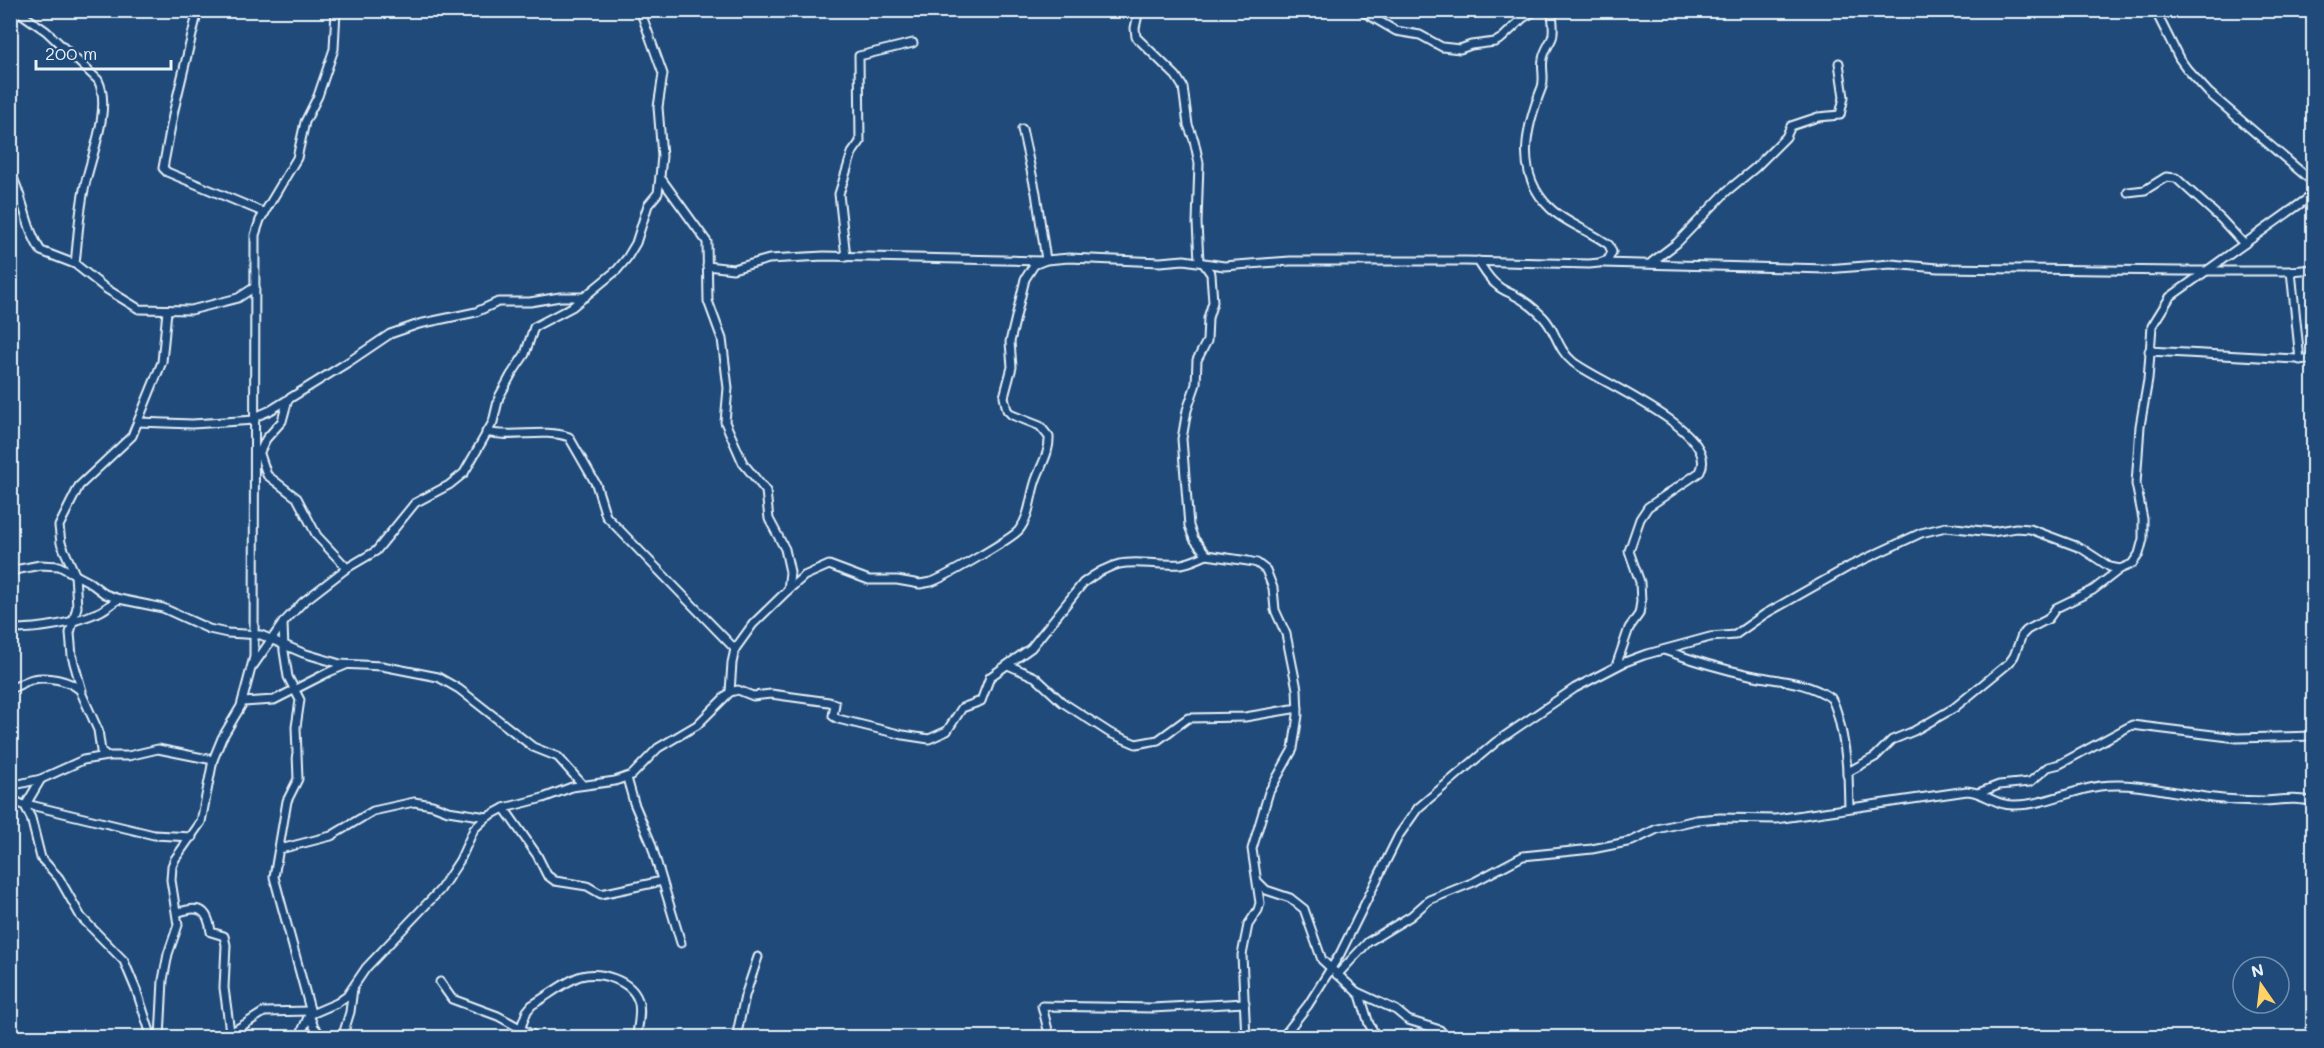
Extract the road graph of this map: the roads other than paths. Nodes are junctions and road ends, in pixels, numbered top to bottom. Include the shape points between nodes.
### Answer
1 (198, 10) edge
2 (336, 10) edge
3 (640, 10) edge
4 (1138, 10) edge
5 (1360, 10) edge
6 (1537, 10) edge
7 (1551, 10) edge
8 (2155, 10) edge
9 (18, 12) edge
10 (10, 17) edge
11 (913, 43) dead end
12 (1839, 63) dead end
13 (1022, 129) dead end
14 (10, 172) edge
15 (660, 177) junction
16 (2313, 183) edge
17 (2128, 192) dead end
18 (2313, 194) edge
19 (265, 213) junction
20 (2244, 244) junction
21 (846, 257) junction
22 (1045, 260) junction
23 (1478, 261) junction
24 (1200, 262) junction
25 (1601, 263) junction
26 (1650, 263) junction
27 (75, 264) junction
28 (707, 266) junction
29 (2313, 269) edge
30 (2205, 271) junction
31 (2291, 271) junction
32 (255, 286) junction
33 (255, 296) junction
34 (585, 297) junction
35 (238, 298) junction
36 (167, 310) junction
37 (2149, 351) junction
38 (2300, 360) junction
39 (2313, 360) edge
40 (288, 399) junction
41 (255, 418) junction
42 (138, 422) junction
43 (486, 432) junction
44 (260, 454) junction
45 (256, 461) junction
46 (1208, 555) junction
47 (347, 568) junction
48 (2120, 569) junction
49 (10, 571) edge
50 (75, 574) junction
51 (788, 590) junction
52 (119, 599) junction
53 (74, 620) junction
54 (283, 623) junction
55 (10, 629) edge
56 (255, 634) junction
57 (273, 639) junction
58 (283, 643) junction
59 (735, 649) junction
60 (1664, 650) junction
61 (346, 665) junction
62 (1008, 665) junction
63 (253, 666) junction
64 (1615, 667) junction
65 (10, 689) edge
66 (295, 690) junction
67 (82, 691) dead end
68 (730, 692) junction
69 (243, 702) junction
70 (1298, 708) junction
71 (2313, 736) edge
72 (107, 756) junction
73 (213, 760) junction
74 (1847, 775) junction
75 (41, 778) junction
76 (627, 778) junction
77 (582, 784) junction
78 (10, 786) edge
79 (1978, 793) junction
80 (10, 798) edge
81 (2313, 802) edge
82 (25, 805) junction
83 (504, 808) junction
84 (1849, 808) junction
85 (487, 817) junction
86 (192, 837) junction
87 (280, 849) junction
88 (1257, 880) junction
89 (662, 881) junction
90 (177, 913) junction
91 (681, 943) dead end
92 (758, 957) dead end
93 (1330, 970) junction
94 (1337, 975) junction
95 (440, 982) dead end
96 (353, 987) junction
97 (1357, 992) junction
98 (1245, 1003) junction
99 (310, 1013) junction
100 (521, 1027) junction
101 (230, 1032) junction
102 (341, 1037) edge
103 (152, 1038) edge
104 (160, 1038) edge
105 (223, 1038) edge
106 (298, 1038) edge
107 (324, 1038) edge
108 (538, 1038) edge
109 (636, 1038) edge
110 (736, 1038) edge
111 (1050, 1038) edge
112 (1246, 1038) edge
113 (1282, 1038) edge
114 (1377, 1038) edge
115 (1446, 1038) edge

1 - 19 street via 163,168
2 - 19 street via 334,49 305,122 297,158
3 - 15 street via 663,75 658,107
4 - 24 street via 1136,37 1176,76 1184,92 1199,163
5 - 6 street via 1396,31 1460,49 1502,38
7 - 25 street via 1553,35 1543,59 1542,86 1527,129 1528,165 1535,186 1551,209 1609,245 1611,257
8 - 16 street via 2187,69
9 - 10 street
9 - 27 street via 46,31 101,85 98,139 85,184
11 - 21 street via 859,56 860,142 852,153 839,197
12 - 26 street via 1844,97 1840,115 1790,126 1786,137 1755,168 1726,191 1677,243
13 - 22 street
14 - 27 street via 39,249
15 - 28 street via 706,240
15 - 34 street via 632,251
17 - 20 street via 2145,190 2166,177 2176,178
18 - 20 street
19 - 32 street via 255,236
20 - 30 street
21 - 22 street
21 - 28 street via 769,259 733,269
22 - 24 street
22 - 51 street via 1028,272 1022,289 1010,342 1012,367 1004,397 1012,415 1040,426 1049,437 1019,530 931,582 869,580 829,565 804,576
23 - 24 street via 1290,261 1233,266
23 - 25 street
23 - 64 street via 1496,285 1543,316 1572,360 1679,425 1702,458 1700,472 1648,507 1640,519 1629,551 1640,582 1641,602
24 - 46 street via 1211,274 1213,302 1208,341 1197,360 1196,384 1182,439 1190,526 1194,539
25 - 26 street
26 - 30 street via 1826,269 1891,264
27 - 36 street via 132,306
28 - 51 street via 708,301 722,339 727,378 725,422 743,464 766,491 769,519 787,557
29 - 31 street
30 - 31 street
30 - 37 street via 2167,300 2152,326
31 - 38 street
32 - 33 street
32 - 35 street
33 - 35 street
33 - 41 street
34 - 40 street via 498,302 466,315 404,328 383,337
34 - 43 street via 534,327 525,354 506,383 495,418
35 - 36 street via 191,310
36 - 42 street via 162,362
37 - 38 street
37 - 48 street via 2136,484 2143,539 2136,559
38 - 39 street
40 - 41 street
40 - 44 street via 282,420 266,439
41 - 42 street via 192,424
41 - 45 street
42 - 50 street via 127,442 79,486 61,520 61,543
43 - 47 street via 458,479 415,503 378,548
43 - 59 street via 547,432 569,437 596,484 606,516
44 - 45 street
44 - 47 street via 267,475 297,498 317,536
45 - 56 street
46 - 62 street via 1180,564 1136,561 1104,568 1083,583 1031,648
46 - 70 street via 1248,561 1266,570 1288,646
47 - 54 street
48 - 60 street via 2081,548 2030,529 1992,532 1946,527 1921,533 1857,562 1735,635 1710,637
48 - 74 street via 2022,634 2009,663 1954,708 1892,740
49 - 50 street via 50,564
50 - 52 street
50 - 53 street
51 - 59 street via 753,624
52 - 53 street via 97,613
52 - 56 street via 163,608 209,629
53 - 55 street
53 - 67 street via 70,633 72,656
54 - 57 street
54 - 58 street
56 - 57 street
56 - 63 street
57 - 58 street
57 - 63 street
58 - 61 street
58 - 66 street via 288,676
59 - 68 street
60 - 64 street
60 - 74 street via 1732,671 1811,687 1831,698
61 - 66 street
61 - 77 street via 382,666 442,679 533,747 558,757
62 - 68 street via 990,677 981,701 962,708 946,731 929,739 838,719 833,716 835,704 829,702
62 - 70 street via 1035,677 1062,702 1110,733 1136,744 1158,740 1188,718 1245,717
63 - 69 street
64 - 93 street via 1567,693 1502,737 1418,808 1404,827
65 - 72 street via 37,679 75,686 98,730 101,751
66 - 69 street via 274,700
66 - 87 street via 300,700 296,727 298,779 286,801
68 - 76 street via 697,725 658,748
69 - 73 street
70 - 88 street via 1293,749 1269,792 1252,849
71 - 79 street via 2237,738 2132,725 2048,767 2030,782 1999,785
72 - 73 street via 166,749
72 - 75 street via 83,760
73 - 86 street via 204,813
74 - 84 street
75 - 78 street
75 - 82 street
76 - 77 street
76 - 89 street
77 - 83 street
79 - 81 street via 2006,805 2034,803 2102,786 2224,799 2294,798
79 - 84 street via 1946,793
80 - 82 street
82 - 86 street via 154,835
82 - 103 street via 44,863 59,878 81,917 124,961
83 - 85 street
83 - 89 street via 552,880 587,886 601,894
84 - 94 street via 1776,819 1696,820 1657,829 1632,841 1523,856 1429,900 1368,942
85 - 87 street via 414,802 369,813 332,836
85 - 96 street via 474,829 440,890 366,968
86 - 90 street via 172,866 171,888
87 - 99 street via 275,885
88 - 93 street via 1266,890 1290,898 1304,909 1322,960
88 - 98 street via 1259,907 1248,925 1241,964
89 - 91 street
90 - 101 street via 201,910 210,922 211,932 224,936 224,988
90 - 104 street via 178,924 161,997
92 - 110 street via 744,996
93 - 94 street
93 - 113 street
94 - 97 street
95 - 100 street via 452,999
96 - 99 street via 337,1003
96 - 102 street
97 - 114 street
97 - 115 street via 1408,1020 1440,1030
98 - 111 street via 1152,1008 1042,1006
98 - 112 street
99 - 101 street via 264,1012
99 - 106 street
99 - 107 street via 314,1027
100 - 108 street
100 - 109 street via 532,1005 579,977 597,975 620,981 638,998
101 - 105 street

